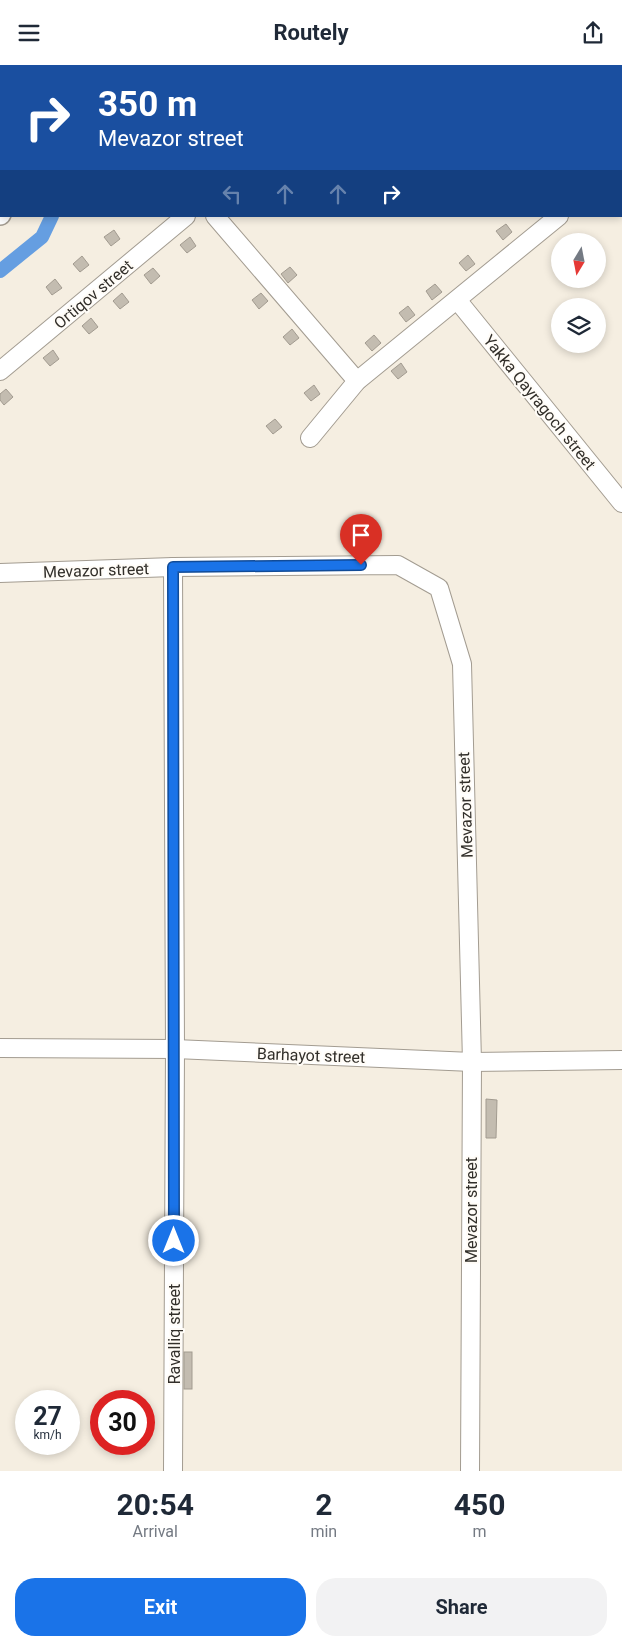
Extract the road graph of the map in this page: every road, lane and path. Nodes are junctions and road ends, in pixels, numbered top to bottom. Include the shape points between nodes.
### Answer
1 (185, 217) edge
2 (216, 217) edge
3 (558, 217) edge
4 (458, 301) junction
5 (0, 371) edge
6 (358, 381) junction
7 (310, 438) dead end
8 (622, 503) edge
9 (173, 567) junction
10 (0, 573) edge
11 (0, 1048) edge
12 (175, 1049) junction
13 (622, 1060) edge
14 (472, 1062) junction
15 (173, 1471) edge
16 (470, 1471) edge

1 - 5 street, Ortiqov street
2 - 6 street
3 - 4 street
4 - 6 street
4 - 8 street, Yakka Qayragoch street
6 - 7 street
9 - 10 street, Mevazor street
9 - 12 street, Ravalliq street
9 - 14 street, Mevazor street via 398,565 439,588 462,664
11 - 12 street, Barhayot street
12 - 14 street, Barhayot street
12 - 15 street, Ravalliq street
13 - 14 street, Barhayot street
14 - 16 street, Mevazor street

